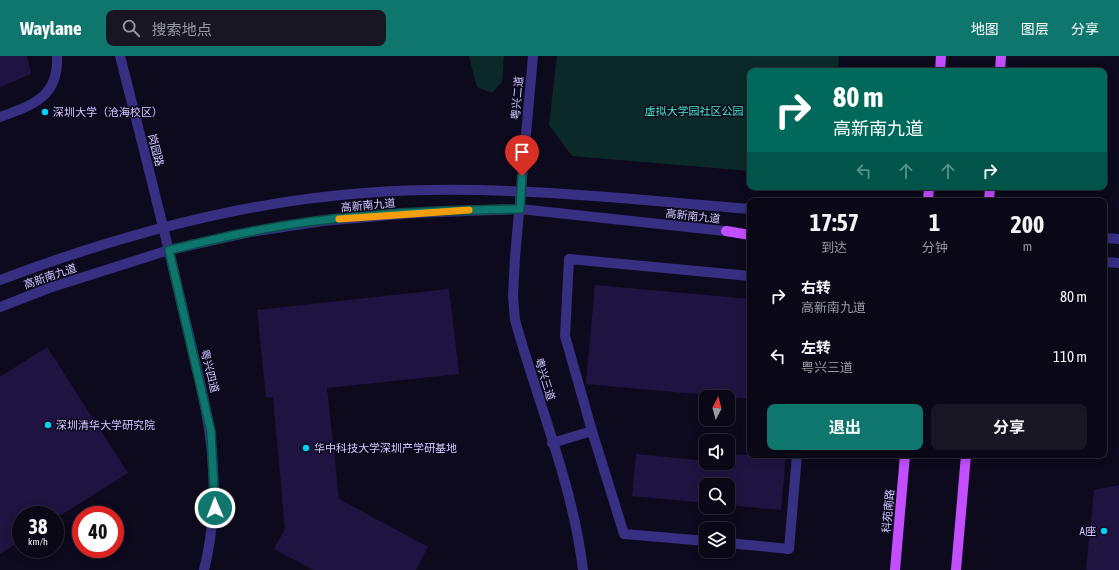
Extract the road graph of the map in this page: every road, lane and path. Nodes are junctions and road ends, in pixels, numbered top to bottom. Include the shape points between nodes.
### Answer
1 (57, 56) edge
2 (120, 56) edge
3 (533, 56) edge
4 (941, 56) edge
5 (1001, 56) edge
6 (940, 68) edge
7 (1000, 68) edge
8 (0, 117) edge
9 (521, 190) junction
10 (520, 209) junction
11 (747, 209) edge
12 (163, 227) junction
13 (726, 231) joint
14 (747, 234) edge
15 (1107, 238) edge
16 (1119, 239) edge
17 (169, 250) junction
18 (1107, 262) edge
19 (1119, 263) edge
20 (747, 276) edge
21 (0, 280) edge
22 (0, 307) edge
23 (592, 432) junction
24 (552, 443) junction
25 (797, 458) edge
26 (906, 458) edge
27 (966, 458) edge
28 (699, 540) edge
29 (735, 544) edge
30 (204, 570) edge
31 (583, 570) edge
32 (895, 570) edge
33 (956, 570) edge

1 - 8 street via 56,78 46,94 28,107
2 - 12 street, 岗园路
3 - 9 street, 粤兴二道
4 - 6 main road
5 - 7 main road
9 - 10 street, 粤兴三道
9 - 11 street, 高新南九道
9 - 12 street, 高新南九道 via 415,190 326,196 229,211
10 - 13 street, 高新南九道
10 - 17 street, 高新南九道 via 413,213 323,221 250,232
10 - 24 street, 粤兴三道 via 513,296 515,320
12 - 17 street, 粤兴四道
12 - 21 street, 高新南九道 via 50,261
13 - 14 main road
15 - 16 street
17 - 22 street, 高新南九道 via 49,288
17 - 30 street, 粤兴四道 via 211,432 215,508 211,542
18 - 19 street
20 - 23 street via 569,259 565,336
23 - 24 street
23 - 28 street via 624,534
24 - 31 street, 粤兴三道 via 571,505
25 - 29 street via 789,549
26 - 32 main road, 科苑南路
27 - 33 main road

